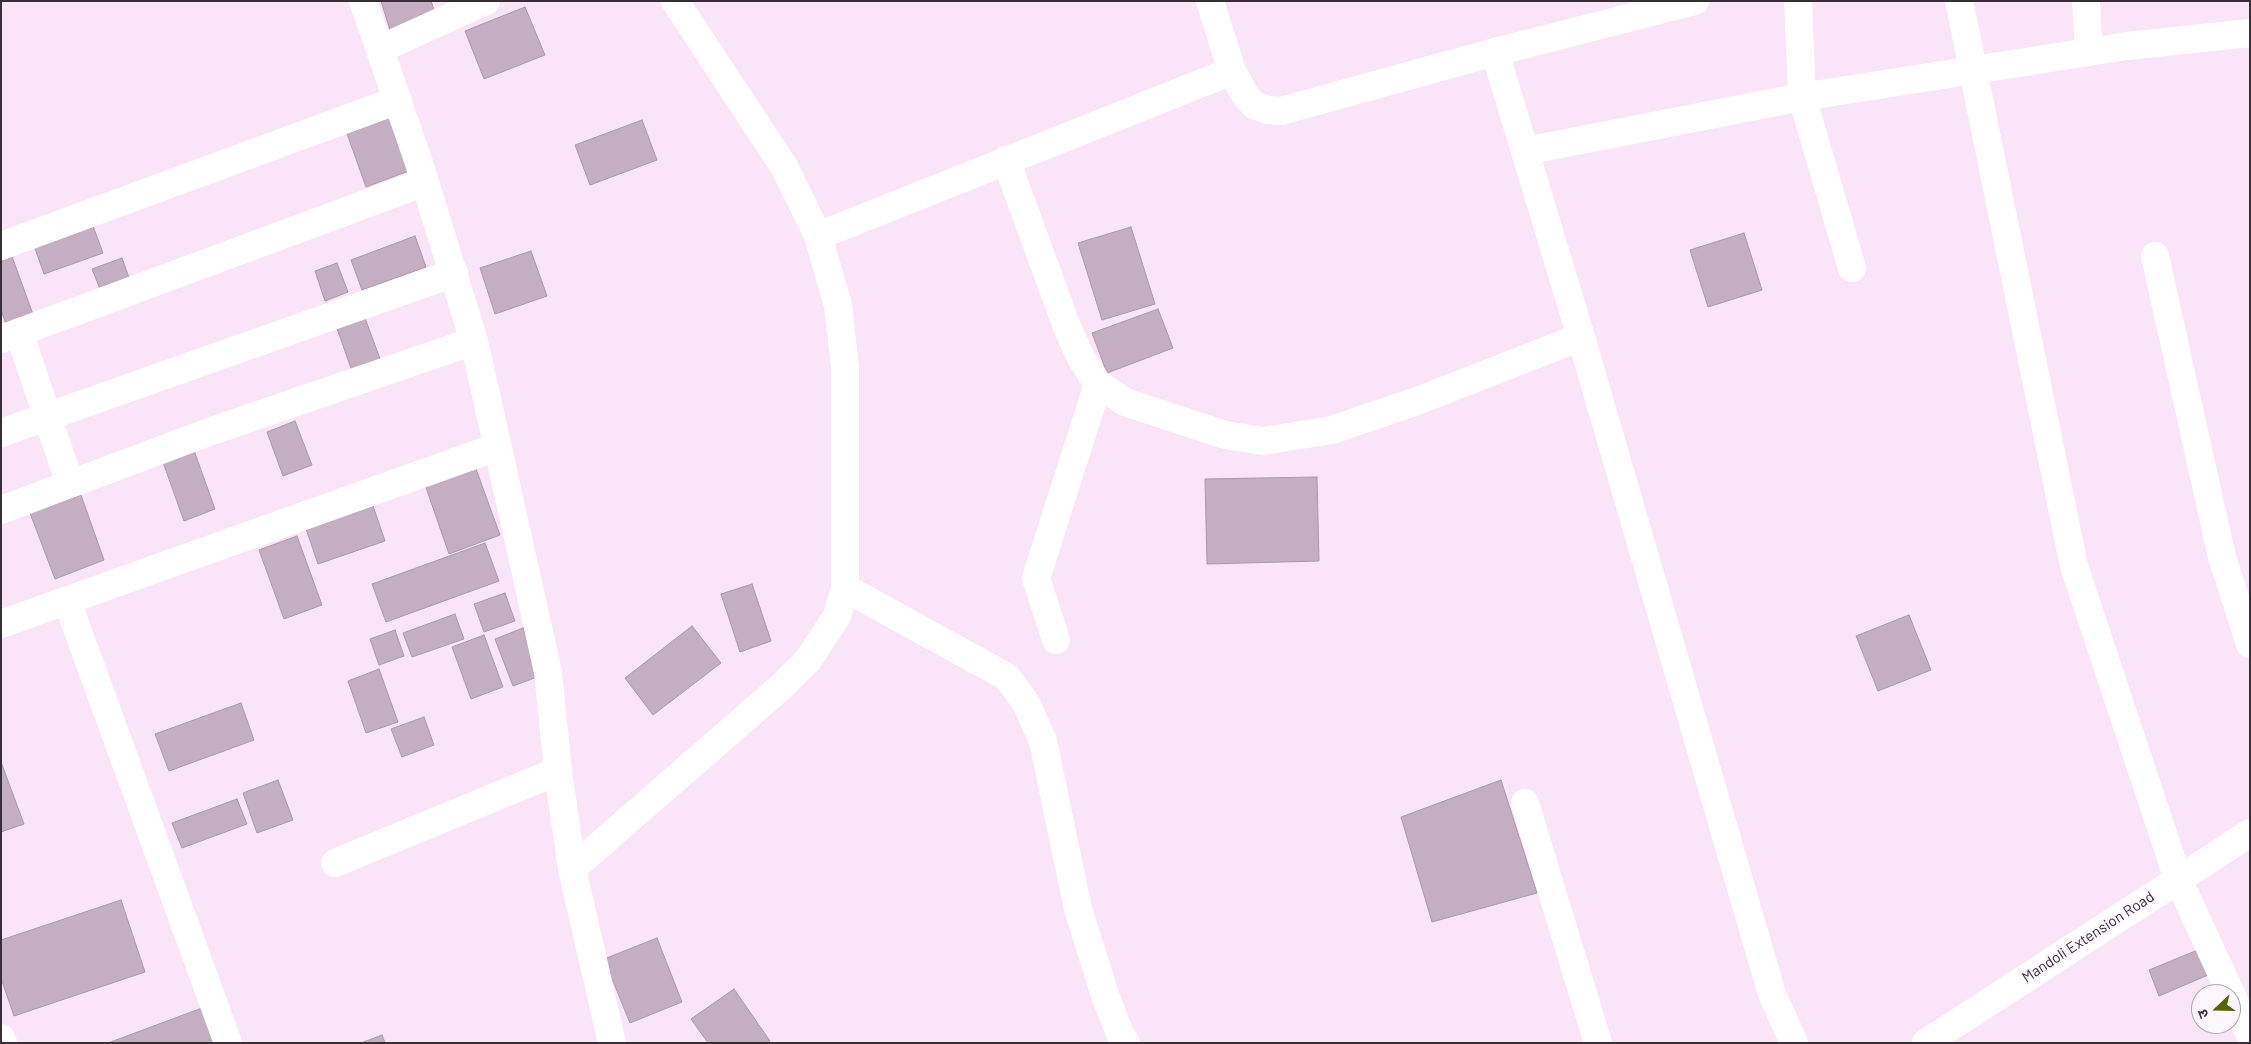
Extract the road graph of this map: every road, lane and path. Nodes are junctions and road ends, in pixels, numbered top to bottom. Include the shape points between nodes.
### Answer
1 (363, 1) edge
2 (486, 1) edge
3 (675, 1) edge
4 (1210, 1) edge
5 (1695, 1) edge
6 (1798, 1) edge
7 (1959, 1) edge
8 (2086, 1) edge
9 (2250, 34) edge
10 (380, 50) junction
11 (1496, 52) junction
12 (2089, 52) junction
13 (1972, 70) junction
14 (1232, 71) junction
15 (1802, 97) junction
16 (398, 100) junction
17 (1525, 151) junction
18 (1006, 160) junction
19 (425, 182) junction
20 (818, 236) junction
21 (1, 246) edge
22 (2155, 256) dead end
23 (1852, 268) dead end
24 (454, 273) junction
25 (10, 336) edge
26 (1581, 337) junction
27 (474, 341) junction
28 (1098, 384) junction
29 (48, 417) junction
30 (1, 434) edge
31 (498, 447) junction
32 (70, 484) junction
33 (1, 510) edge
34 (844, 588) junction
35 (67, 600) junction
36 (1, 624) edge
37 (1056, 640) dead end
38 (2250, 644) edge
39 (558, 771) junction
40 (1525, 803) dead end
41 (2250, 833) edge
42 (335, 863) dead end
43 (572, 869) junction
44 (2178, 879) junction
45 (2250, 1035) edge
46 (1, 1038) edge
47 (3, 1043) edge
48 (228, 1043) edge
49 (612, 1043) edge
50 (1126, 1043) edge
51 (1598, 1043) edge
52 (1794, 1043) edge
53 (1926, 1043) edge

1 - 10 street
2 - 10 street
3 - 20 street via 784,168
4 - 14 street
5 - 11 street
6 - 15 street
7 - 13 street
8 - 12 street
9 - 12 street
10 - 16 street
11 - 14 street via 1281,111 1254,105 1244,95
11 - 17 street
12 - 13 street
13 - 15 street
13 - 44 street via 2074,566
14 - 18 street
15 - 17 street
15 - 23 street
16 - 19 street
16 - 21 street
17 - 26 street
18 - 20 street
18 - 28 street via 1068,327 1081,358
19 - 24 street
19 - 25 street
20 - 34 street via 838,305 845,368
22 - 38 street via 2222,557
24 - 27 street
24 - 29 street
25 - 29 street
26 - 28 street via 1417,401 1340,427 1264,441 1225,435 1125,402
26 - 52 street via 1772,994
27 - 31 street
27 - 32 street via 209,432
28 - 37 street via 1036,578
29 - 30 street
29 - 32 street
31 - 35 street
31 - 39 street via 548,672
32 - 33 street
34 - 43 street via 837,616 801,666 782,686
34 - 50 street via 1007,677 1026,703 1043,741 1078,908 1105,994
35 - 36 street
35 - 48 street
39 - 42 street
39 - 43 street
40 - 51 street
41 - 44 street, Mandoli Extension Road
43 - 49 street
44 - 45 street
44 - 53 street, Mandoli Extension Road
46 - 47 street

